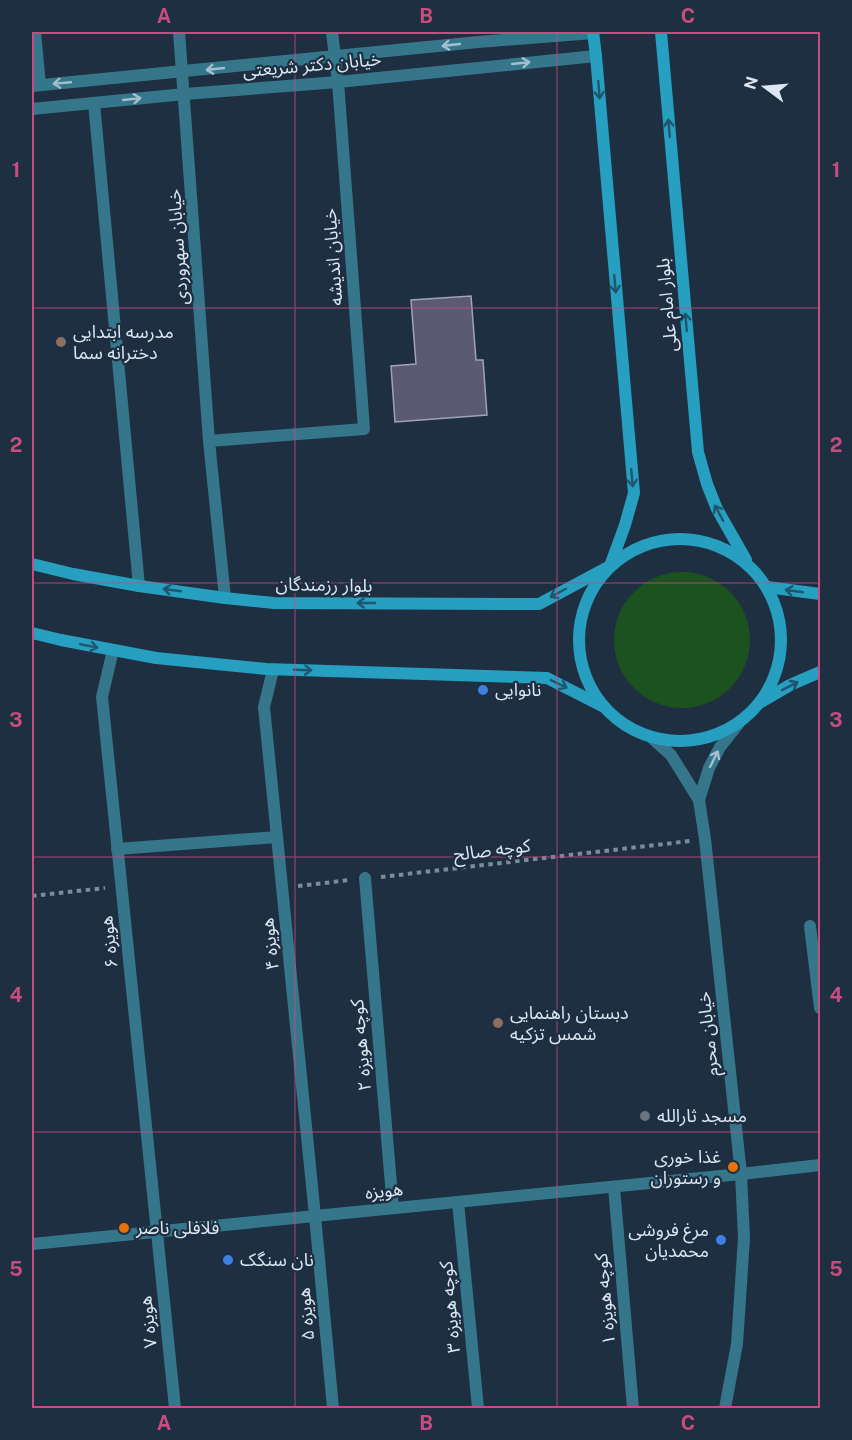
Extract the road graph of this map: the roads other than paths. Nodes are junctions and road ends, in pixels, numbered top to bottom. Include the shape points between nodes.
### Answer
1 (35, 32) edge
2 (179, 32) edge
3 (332, 32) edge
4 (593, 32) edge
5 (660, 32) edge
6 (477, 37) edge
7 (596, 56) junction
8 (334, 57) junction
9 (183, 72) junction
10 (338, 82) junction
11 (36, 86) edge
12 (185, 94) junction
13 (94, 103) junction
14 (32, 109) edge
15 (209, 441) junction
16 (32, 564) edge
17 (748, 564) junction
18 (610, 566) junction
19 (139, 586) junction
20 (767, 587) junction
21 (820, 594) edge
22 (225, 598) junction
23 (32, 633) edge
24 (113, 650) junction
25 (273, 670) junction
26 (820, 672) edge
27 (760, 702) junction
28 (602, 706) junction
29 (738, 723) junction
30 (652, 738) junction
31 (699, 800) junction
32 (277, 837) junction
33 (117, 849) junction
34 (365, 878) road end
35 (810, 926) dead end
36 (820, 1008) edge
37 (820, 1165) edge
38 (741, 1174) junction
39 (614, 1187) junction
40 (458, 1202) junction
41 (393, 1208) junction
42 (315, 1216) junction
43 (157, 1232) junction
44 (32, 1244) edge
45 (175, 1408) edge
46 (333, 1408) edge
47 (478, 1408) edge
48 (633, 1408) edge
49 (725, 1408) edge

1 - 11 street
2 - 9 street, خیابان سهروردی
3 - 8 street, خیابان اندیشه
4 - 6 street, خیابان دکتر شریعتی
4 - 7 main road
17 -> 5 main road, بلوار امام على via 717,509 698,452
6 -> 8 street, خیابان دکتر شریعتی
10 -> 7 street, خیابان دکتر شریعتی
7 -> 18 main road via 634,493
8 -> 9 street, خیابان دکتر شریعتی
8 - 10 street, خیابان اندیشه
9 -> 11 street, خیابان دکتر شریعتی
9 - 12 street, خیابان سهروردی
10 - 12 street, خیابان دکتر شریعتی
10 - 15 street, خیابان اندیشه via 364,429
13 -> 12 street, خیابان دکتر شریعتی
12 - 15 street, خیابان سهروردی
13 - 14 street, خیابان دکتر شریعتی
13 - 19 street
15 - 22 street, خیابان سهروردی
16 - 19 main road, بلوار رزمندگان
17 - 18 main road via 723,547 694,538 664,539 635,548
17 - 20 main road
18 -> 22 main road, بلوار رزمندگان via 539,604 274,603
18 - 28 main road via 591,590 580,619 579,650 586,680
22 -> 19 main road, بلوار رزمندگان
21 -> 20 main road
20 - 27 main road via 779,615 782,646 775,676
23 -> 24 main road
24 - 25 main road
24 - 33 street, هویزه ۶ via 102,697
25 -> 28 main road via 547,678
25 - 32 street, هویزه ۴ via 264,707
27 -> 26 main road
27 - 29 main road
28 - 30 main road via 625,726
29 - 30 main road via 711,737 682,742
31 -> 29 street via 720,747
30 - 31 street via 671,755
31 - 38 street, خیابان محرم
32 - 33 street
32 - 42 street, هویزه ۴
33 - 43 street, هویزه ۶
34 - 41 street, کوچه هویزه ۲
35 - 36 street
37 - 38 street, هویزه
38 - 39 street, هویزه
38 - 49 street, خیابان محرم via 744,1238 737,1344
39 - 40 street, هویزه
39 - 48 street, کوچه هویزه ۱
40 - 41 street, هویزه
40 - 47 street, کوچه هویزه ۳
41 - 42 street, هویزه
42 - 43 street, هویزه
42 - 46 street, هویزه ۵
43 - 44 street, هویزه
43 - 45 street, هویزه ۷

